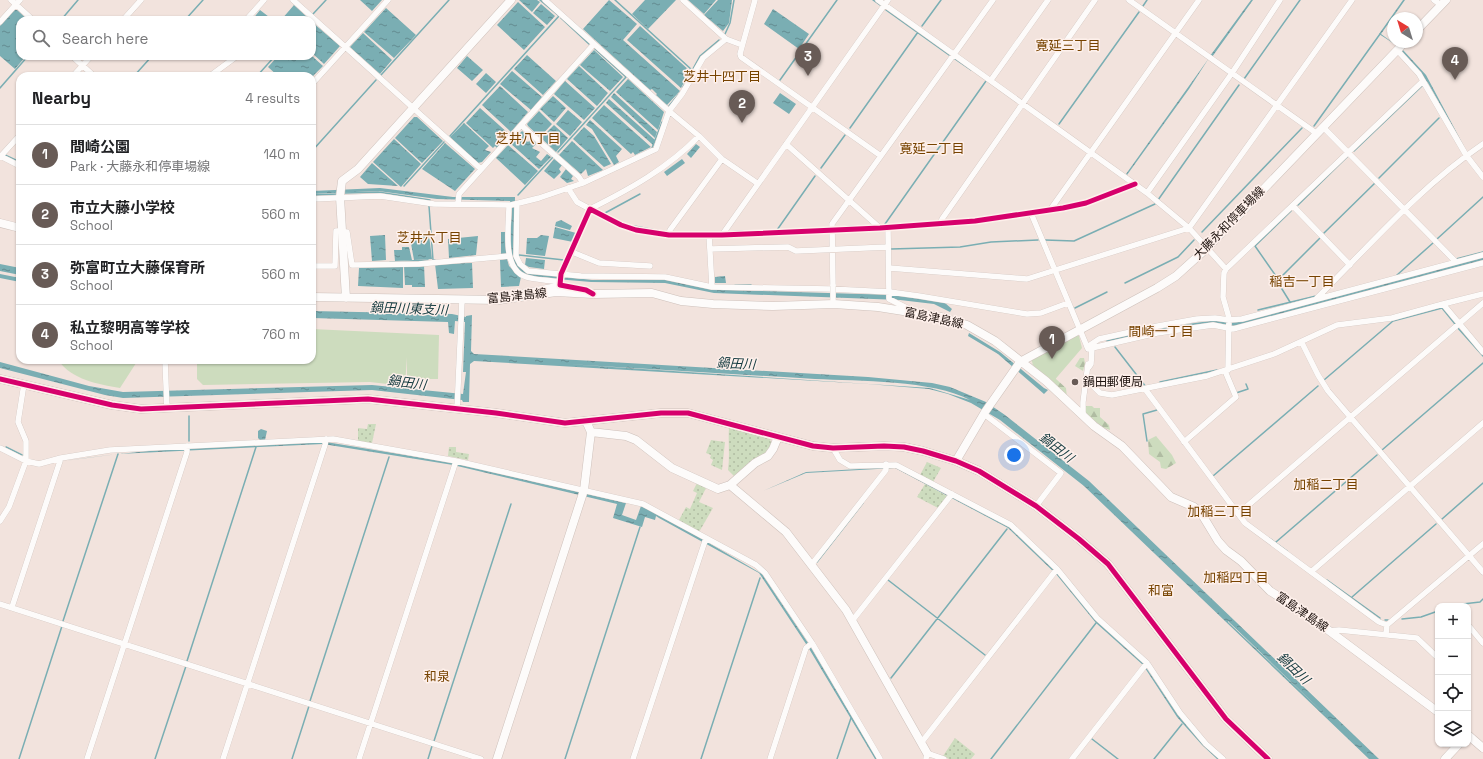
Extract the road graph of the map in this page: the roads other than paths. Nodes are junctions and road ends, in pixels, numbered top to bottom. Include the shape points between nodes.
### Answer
1 (11, 0) edge
2 (141, 0) edge
3 (264, 0) edge
4 (293, 0) edge
5 (388, 0) edge
6 (511, 0) edge
7 (545, 0) edge
8 (683, 0) edge
9 (755, 0) edge
10 (878, 0) edge
11 (993, 0) edge
12 (1048, 0) edge
13 (1095, 0) edge
14 (1129, 0) edge
15 (1199, 0) edge
16 (1280, 0) edge
17 (1352, 0) edge
18 (18, 2) edge
19 (886, 2) edge
20 (1440, 2) edge
21 (30, 16) edge
22 (127, 16) edge
23 (250, 16) edge
24 (311, 16) edge
25 (316, 21) edge
26 (0, 22) edge
27 (1423, 23) edge
28 (1176, 33) junction
29 (726, 39) junction
30 (594, 44) junction
31 (742, 45) junction
32 (345, 47) junction
33 (1397, 50) joint
34 (954, 54) junction
35 (76, 60) edge
36 (87, 60) edge
37 (232, 60) edge
38 (82, 65) junction
39 (76, 72) edge
40 (90, 72) edge
41 (215, 72) edge
42 (1232, 73) junction
43 (316, 80) edge
44 (991, 80) junction
45 (1424, 83) junction
46 (1023, 103) junction
47 (1277, 106) junction
48 (812, 107) junction
49 (413, 108) junction
50 (669, 111) junction
51 (521, 126) junction
52 (1323, 127) junction
53 (1316, 133) junction
54 (699, 136) junction
55 (16, 139) edge
56 (786, 144) junction
57 (1483, 144) edge
58 (1349, 151) junction
59 (1091, 152) junction
60 (1466, 155) junction
61 (882, 156) junction
62 (0, 157) edge
63 (722, 159) junction
64 (16, 164) edge
65 (481, 169) junction
66 (1483, 176) edge
67 (583, 183) junction
68 (757, 183) junction
69 (1135, 184) junction
70 (568, 188) junction
71 (1147, 193) junction
72 (340, 194) junction
73 (316, 198) edge
74 (848, 201) junction
75 (458, 204) junction
76 (517, 204) junction
77 (510, 205) junction
78 (1293, 206) junction
79 (590, 209) junction
80 (1050, 210) junction
81 (1406, 210) junction
82 (1030, 213) junction
83 (0, 223) edge
84 (940, 225) junction
85 (16, 227) edge
86 (880, 228) junction
87 (888, 228) junction
88 (1189, 228) junction
89 (833, 230) junction
90 (342, 231) junction
91 (709, 234) junction
92 (669, 235) junction
93 (722, 235) junction
94 (888, 247) junction
95 (1207, 248) junction
96 (710, 249) junction
97 (833, 250) junction
98 (572, 252) junction
99 (1483, 255) edge
100 (509, 256) junction
101 (1456, 262) junction
102 (1483, 262) edge
103 (1350, 265) junction
104 (316, 266) edge
105 (650, 266) dead end
106 (889, 268) junction
107 (1226, 269) junction
108 (1055, 272) junction
109 (560, 280) junction
110 (712, 287) junction
111 (593, 294) junction
112 (1483, 294) edge
113 (890, 295) junction
114 (316, 297) edge
115 (346, 298) junction
116 (1317, 298) junction
117 (462, 300) junction
118 (499, 300) junction
119 (834, 302) junction
120 (1483, 302) edge
121 (1068, 303) junction
122 (1443, 304) junction
123 (917, 313) junction
124 (1229, 320) junction
125 (1458, 324) junction
126 (1228, 328) junction
127 (1080, 329) junction
128 (1302, 343) junction
129 (1087, 347) junction
130 (1483, 352) edge
131 (165, 364) edge
132 (1018, 366) junction
133 (1089, 367) junction
134 (1226, 370) junction
135 (0, 379) edge
136 (1086, 379) junction
137 (24, 384) junction
138 (1145, 389) junction
139 (458, 405) junction
140 (167, 409) junction
141 (984, 413) junction
142 (1083, 415) junction
143 (1350, 418) junction
144 (586, 421) junction
145 (1483, 423) edge
146 (591, 432) junction
147 (778, 437) junction
148 (326, 442) junction
149 (1184, 442) junction
150 (0, 448) edge
151 (834, 448) junction
152 (187, 449) junction
153 (61, 458) junction
154 (26, 461) junction
155 (956, 461) junction
156 (456, 463) junction
157 (886, 467) junction
158 (730, 485) junction
159 (1409, 487) junction
160 (583, 493) junction
161 (950, 495) junction
162 (1036, 506) junction
163 (1238, 514) junction
164 (0, 521) edge
165 (705, 540) junction
166 (1483, 544) edge
167 (1469, 556) junction
168 (812, 564) junction
169 (1055, 571) junction
170 (1312, 571) junction
171 (1483, 572) edge
172 (0, 605) edge
173 (12, 607) junction
174 (852, 621) junction
175 (1387, 625) junction
176 (1471, 629) edge
177 (1329, 631) junction
178 (1386, 634) junction
179 (1483, 643) edge
180 (125, 644) junction
181 (809, 645) junction
182 (1435, 655) edge
183 (1145, 665) junction
184 (247, 683) junction
185 (1437, 711) edge
186 (371, 723) junction
187 (1471, 738) edge
188 (921, 743) junction
189 (1456, 747) edge
190 (1483, 748) edge
191 (927, 756) edge
192 (87, 759) edge
193 (223, 759) edge
194 (359, 759) edge
195 (481, 759) edge
196 (497, 759) edge
197 (633, 759) edge
198 (770, 759) edge
199 (880, 759) edge
200 (944, 759) edge
201 (1072, 759) edge
202 (1223, 759) edge
203 (1268, 759) edge
204 (1445, 759) edge

1 - 18 street
2 - 22 street
3 - 23 street
4 - 24 street
5 - 32 street
6 - 49 street
7 - 30 street
8 - 29 street
9 - 31 street
10 - 19 street
11 - 34 street
12 - 44 street
13 - 46 street
14 - 28 street
15 - 28 street
16 - 42 street
17 - 47 street
18 - 21 street
18 - 26 street
19 - 34 street
19 - 48 street
20 - 27 street
25 - 32 street
28 - 42 street
28 - 59 street
29 - 31 street
29 - 50 street via 703,58
30 - 50 street
30 - 51 street
31 - 48 street via 741,57
32 - 43 street
32 - 49 street
33 - 45 street
33 - 52 street, 大藤永和停車場線
34 - 44 street
34 - 61 street
35 - 38 street
36 - 38 street
37 - 41 street
38 - 39 street
38 - 40 street
42 - 47 street
42 - 71 street
44 - 46 street
45 - 58 street
45 - 60 street
46 - 59 street
46 - 84 street via 942,218
47 - 53 street
47 - 88 street
48 - 56 street
48 - 61 street
49 - 65 street
49 - 72 street via 358,169 346,177
50 - 54 street
50 - 67 street via 656,149
51 - 65 street
51 - 67 street
52 - 53 street, 大藤永和停車場線
52 - 58 street
53 - 95 street, 大藤永和停車場線
54 - 63 street
54 - 79 street via 660,171
55 - 62 street
56 - 68 street
56 - 74 street
57 - 60 street
58 - 78 street
58 - 81 street
59 - 69 street
59 - 80 street
60 - 66 street
60 - 81 street
61 - 74 street
62 - 64 street
63 - 68 street
63 - 92 street via 670,230
65 - 75 street via 459,196
67 - 70 street
68 - 93 street
69 - 71 street
69 - 80 street via 1086,203
70 - 76 street
70 - 79 street via 577,202
71 - 88 street
72 - 73 street
72 - 75 street via 380,196 434,204
72 - 90 street
74 - 86 street
74 - 89 street via 832,224
75 - 77 street
76 - 77 street
76 - 109 street via 518,262 528,271
77 - 100 street
78 - 103 street
78 - 107 street
79 - 92 street via 626,227
79 - 98 street
80 - 82 street
81 - 101 street
81 - 103 street
82 - 84 street
82 - 108 street
83 - 85 street
84 - 87 street
86 - 87 street
86 - 89 street
87 - 94 street
88 - 95 street
88 - 108 street
89 - 93 street
89 - 97 street
90 - 100 street via 347,232 352,265 419,264
90 - 104 street via 336,231 335,266
90 - 115 street
91 - 92 street
91 - 93 street
91 - 96 street
94 - 97 street
94 - 106 street
95 - 107 street
95 - 127 street, 大藤永和停車場線 via 1176,276
96 - 97 street via 788,247 796,251
96 - 110 street
97 - 119 street, bridge
98 - 105 street via 604,264
98 - 109 street
99 - 101 street
100 - 109 street via 512,266 521,275
101 - 116 street
102 - 126 street via 1233,329
103 - 116 street
106 - 108 street via 1024,280
106 - 113 street
107 - 124 street via 1223,297
108 - 121 street
109 - 110 street via 665,277
109 - 111 street
109 - 118 street
110 - 113 street via 830,289
111 - 118 street, 富島津島線 via 556,292
111 - 119 street, 富島津島線 via 652,293 681,301 741,305
112 - 122 street
113 - 121 street via 1027,314 1041,313
113 - 123 street
114 - 115 street, 富島津島線
115 - 117 street, 富島津島線
116 - 124 street
117 - 118 street, 富島津島線
117 - 139 street
119 - 123 street, 富島津島線
120 - 125 street
121 - 127 street
122 - 125 street
122 - 128 street via 1381,320 1337,325
123 - 132 street, 富島津島線 via 951,320 980,331
124 - 126 street
124 - 129 street via 1215,318 1158,326 1099,339
125 - 130 street
125 - 143 street
126 - 133 street via 1215,325 1157,333 1092,348
126 - 134 street
127 - 129 street
127 - 132 street, 大藤永和停車場線
128 - 134 street
128 - 143 street via 1318,375
129 - 133 street
131 - 140 street
132 - 141 street
132 - 142 street, 富島津島線 via 1046,381
133 - 136 street
134 - 138 street
134 - 149 street via 1236,397
135 - 137 street
136 - 138 street via 1093,387 1104,393
136 - 142 street
137 - 140 street via 112,405
137 - 154 street via 18,422 26,441
138 - 149 street
139 - 140 street via 353,399
139 - 144 street via 565,423
141 - 155 street
141 - 162 street via 1061,473
142 - 177 street, 富島津島線 via 1122,446 1171,497 1201,513 1218,541 1260,582
143 - 159 street
143 - 163 street
144 - 146 street
144 - 147 street via 661,413 688,413
145 - 159 street
146 - 158 street via 626,436 636,440 672,468 712,488 721,489
146 - 160 street
147 - 151 street via 813,446
147 - 158 street via 774,449 768,456 755,463
148 - 152 street via 263,441
148 - 156 street
148 - 184 street
149 - 163 street
150 - 154 street
151 - 155 street via 904,447
151 - 157 street via 840,460 850,466
152 - 153 street via 110,450
152 - 180 street
153 - 154 street via 39,464
153 - 173 street
154 - 164 street via 9,507
155 - 162 street
156 - 160 street
156 - 186 street
157 - 161 street via 896,465
157 - 168 street
158 - 168 street via 786,532
159 - 167 street
159 - 170 street
160 - 165 street via 650,506
160 - 196 street
161 - 169 street via 1011,525
161 - 174 street
162 - 203 street via 1108,564 1226,719
163 - 170 street via 1245,523
165 - 181 street via 756,565 765,573
165 - 197 street
166 - 167 street
167 - 171 street
167 - 175 street
168 - 174 street
169 - 183 street via 1097,618
169 - 188 street
170 - 175 street via 1379,622
172 - 173 street
173 - 180 street
174 - 188 street
175 - 178 street
176 - 179 street
177 - 178 street
177 - 185 street, 富島津島線
178 - 182 street via 1420,639
180 - 184 street
180 - 192 street
181 - 198 street
181 - 199 street
183 - 201 street
183 - 202 street via 1180,713 1206,744
184 - 186 street
184 - 193 street
186 - 194 street
186 - 195 street
187 - 190 street
188 - 191 street
189 - 204 street
191 - 200 street

